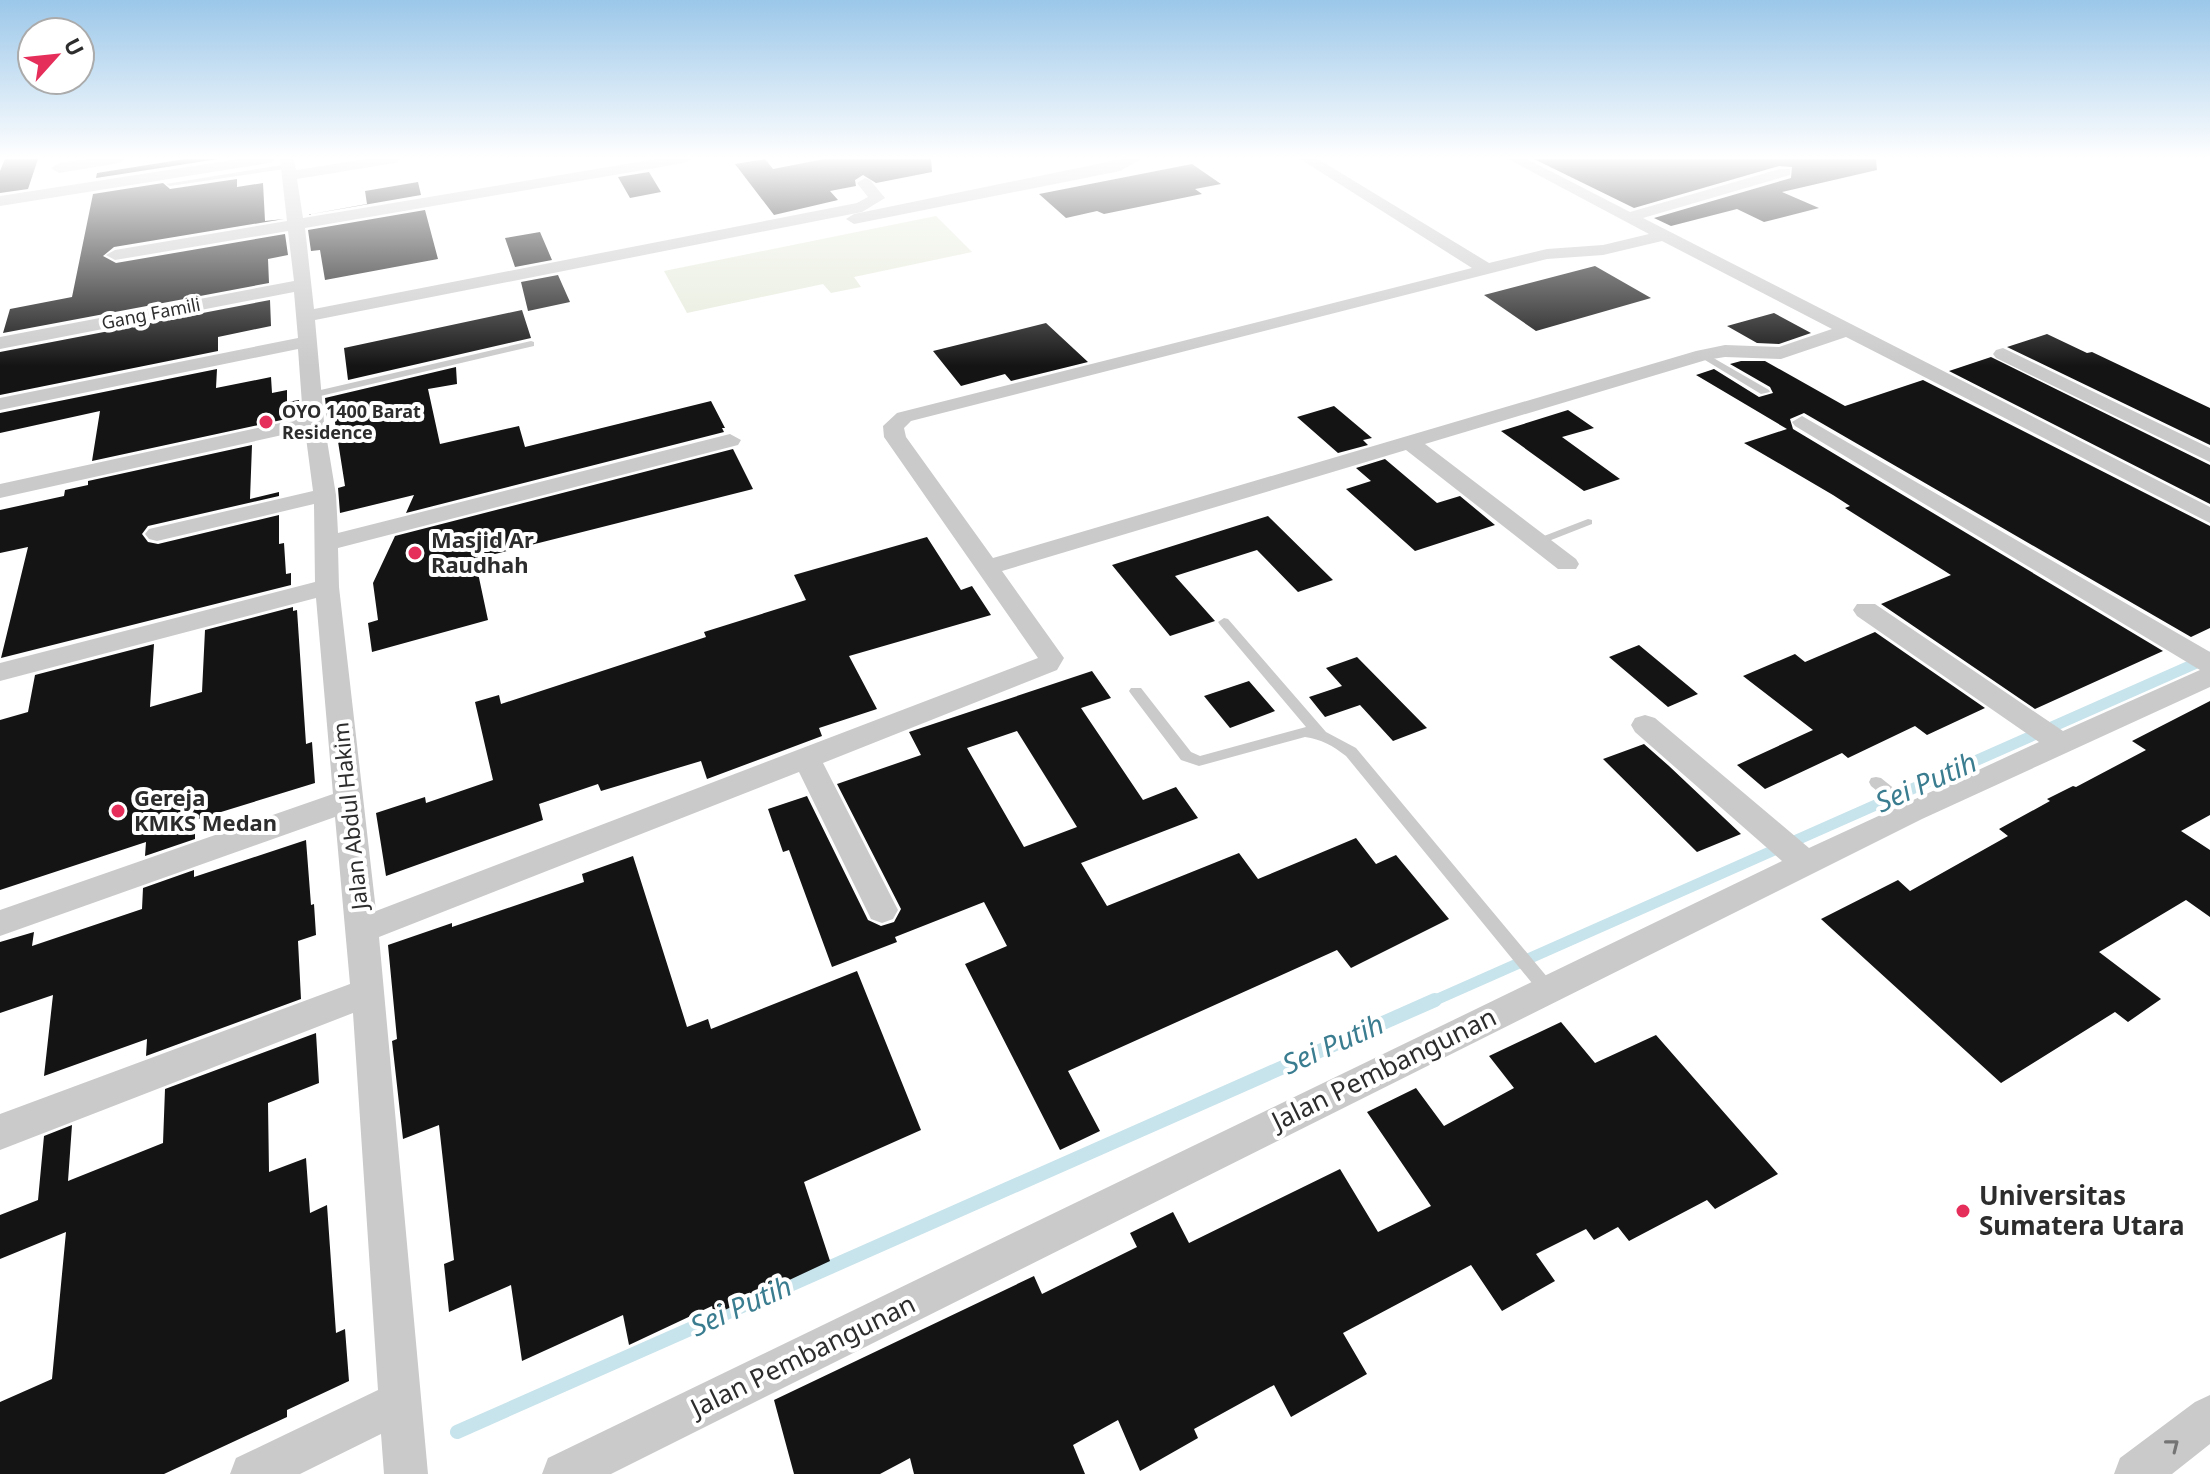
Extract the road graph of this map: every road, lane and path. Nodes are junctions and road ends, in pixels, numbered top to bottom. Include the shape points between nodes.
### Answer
1 (296, 227) edge
2 (291, 228) edge
3 (755, 228) edge
4 (808, 228) edge
5 (1419, 228) edge
6 (1652, 228) edge
7 (1666, 235) junction
8 (651, 248) junction
9 (115, 255) dead end
10 (1486, 269) junction
11 (303, 285) junction
12 (308, 328) junction
13 (1847, 330) junction
14 (0, 343) edge
15 (531, 344) dead end
16 (2003, 354) dead end
17 (1703, 355) junction
18 (1765, 392) dead end
19 (0, 404) edge
20 (313, 408) junction
21 (1802, 422) dead end
22 (730, 440) dead end
23 (1408, 441) junction
24 (2210, 456) edge
25 (0, 491) edge
26 (325, 495) junction
27 (2210, 516) edge
28 (1588, 522) dead end
29 (157, 534) dead end
30 (1537, 541) junction
31 (328, 543) junction
32 (1567, 564) dead end
33 (988, 567) junction
34 (327, 587) junction
35 (1866, 610) dead end
36 (1224, 622) dead end
37 (2207, 665) edge
38 (0, 672) edge
39 (1136, 691) dead end
40 (1645, 725) dead end
41 (1320, 734) junction
42 (2049, 735) junction
43 (807, 759) junction
44 (1876, 782) dead end
45 (347, 801) junction
46 (1901, 802) junction
47 (1801, 858) junction
48 (882, 910) dead end
49 (0, 923) edge
50 (362, 930) junction
51 (1539, 979) junction
52 (368, 992) junction
53 (0, 1132) edge
54 (399, 1402) junction
55 (2210, 1417) edge
56 (252, 1474) edge
57 (406, 1474) edge
58 (564, 1474) edge
59 (2136, 1474) edge

1 - 11 street, Jalan Abdul Hakim
2 - 9 street
3 - 8 street
4 - 8 street via 681,253
5 - 10 street
6 - 7 street
7 - 10 street via 1603,250 1553,252
7 - 13 street
8 - 12 street
10 - 33 street via 895,422 895,437
11 - 12 street, Jalan Abdul Hakim
11 - 14 street, Gang Famili
12 - 19 street
12 - 20 street, Jalan Abdul Hakim
13 - 17 street via 1781,353
13 - 27 street
15 - 20 lane
16 - 24 street
17 - 18 lane
17 - 23 street
20 - 25 street
20 - 26 street, Jalan Abdul Hakim
21 - 37 street
22 - 31 street
23 - 30 street
23 - 33 street
26 - 29 street
26 - 31 street, Jalan Abdul Hakim
28 - 30 lane
30 - 32 street
31 - 34 street, Jalan Abdul Hakim
33 - 43 street via 1051,658 1048,664
34 - 38 street
34 - 45 street, Jalan Abdul Hakim
35 - 42 street
36 - 41 lane
37 - 42 street, Jalan Pembangunan
39 - 41 lane via 1186,756 1199,761 1305,732
40 - 47 street
41 - 51 lane via 1351,752
42 - 46 street, Jalan Pembangunan
43 - 48 street
43 - 50 street
44 - 46 lane
45 - 49 street
45 - 50 street, Jalan Abdul Hakim
46 - 47 street, Jalan Pembangunan
47 - 51 street, Jalan Pembangunan
50 - 52 street, Jalan Abdul Hakim
51 - 58 street, Jalan Pembangunan
52 - 53 street
52 - 54 street, Jalan Abdul Hakim
54 - 56 street
54 - 57 street, Jalan Abdul Hakim
59 -> 55 street

